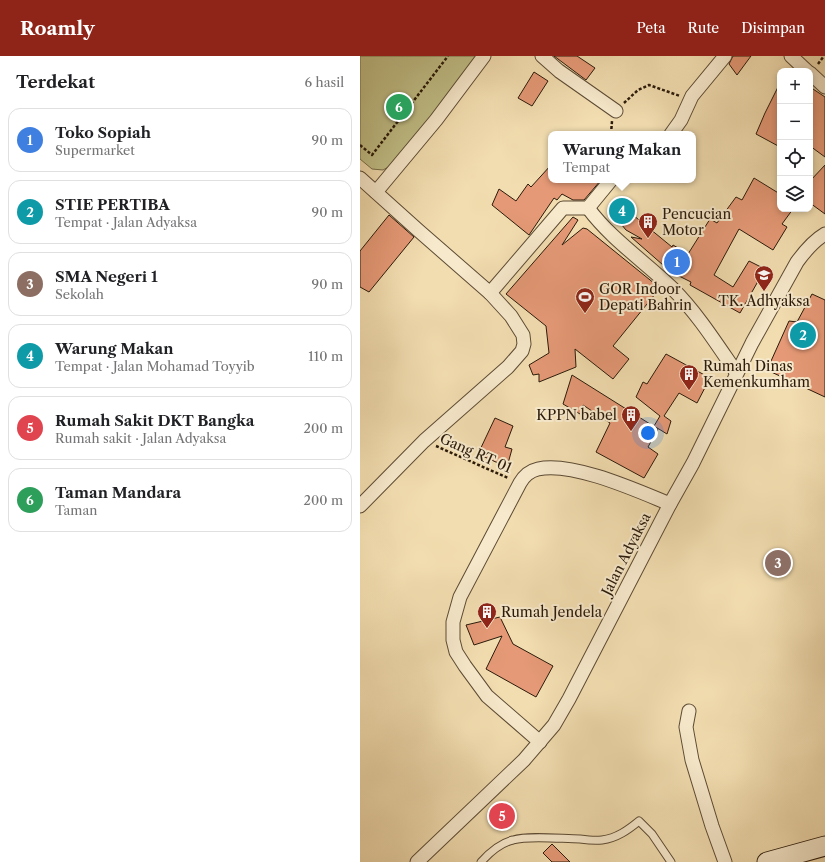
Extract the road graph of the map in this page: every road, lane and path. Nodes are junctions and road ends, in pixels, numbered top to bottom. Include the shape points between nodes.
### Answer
1 (448, 56) edge
2 (484, 56) edge
3 (542, 56) edge
4 (725, 56) edge
5 (790, 56) edge
6 (804, 68) edge
7 (813, 76) edge
8 (825, 87) edge
9 (689, 100) junction
10 (616, 111) joint
11 (673, 131) edge
12 (360, 145) edge
13 (360, 178) edge
14 (609, 183) edge
15 (376, 192) junction
16 (588, 208) junction
17 (825, 234) edge
18 (490, 293) junction
19 (736, 372) junction
20 (424, 441) junction
21 (520, 484) junction
22 (670, 504) junction
23 (360, 506) edge
24 (689, 712) dead end
25 (540, 742) junction
26 (825, 846) edge
27 (417, 862) edge
28 (481, 862) edge
29 (671, 862) edge
30 (725, 862) edge
31 (767, 862) edge

1 - 12 path via 372,155
2 - 15 street via 436,120
3 - 10 street
4 - 9 street
5 - 6 street
7 - 8 street
9 - 10 path via 649,85 638,90
9 - 11 street
13 - 15 street
14 - 16 street
15 - 18 street
16 - 18 street via 563,208
16 - 19 street via 595,218 692,310
17 - 19 street, Jalan Adyaksa via 815,240 797,262
18 - 20 street via 511,316 523,335 522,351 508,367
19 - 22 street, Jalan Adyaksa via 708,434
20 - 21 path, Gang RT 01
20 - 23 street
21 - 22 street via 525,475 537,469 568,469 601,478
21 - 25 street via 460,597 453,622 453,640 459,657 487,696
22 - 25 street, Jalan Adyaksa via 569,699 554,725
24 - 30 street via 686,727 692,760
25 - 27 street, Jalan Adyaksa
26 - 31 street
28 - 29 lane via 501,844 514,839 602,840 626,832 639,821 652,834

